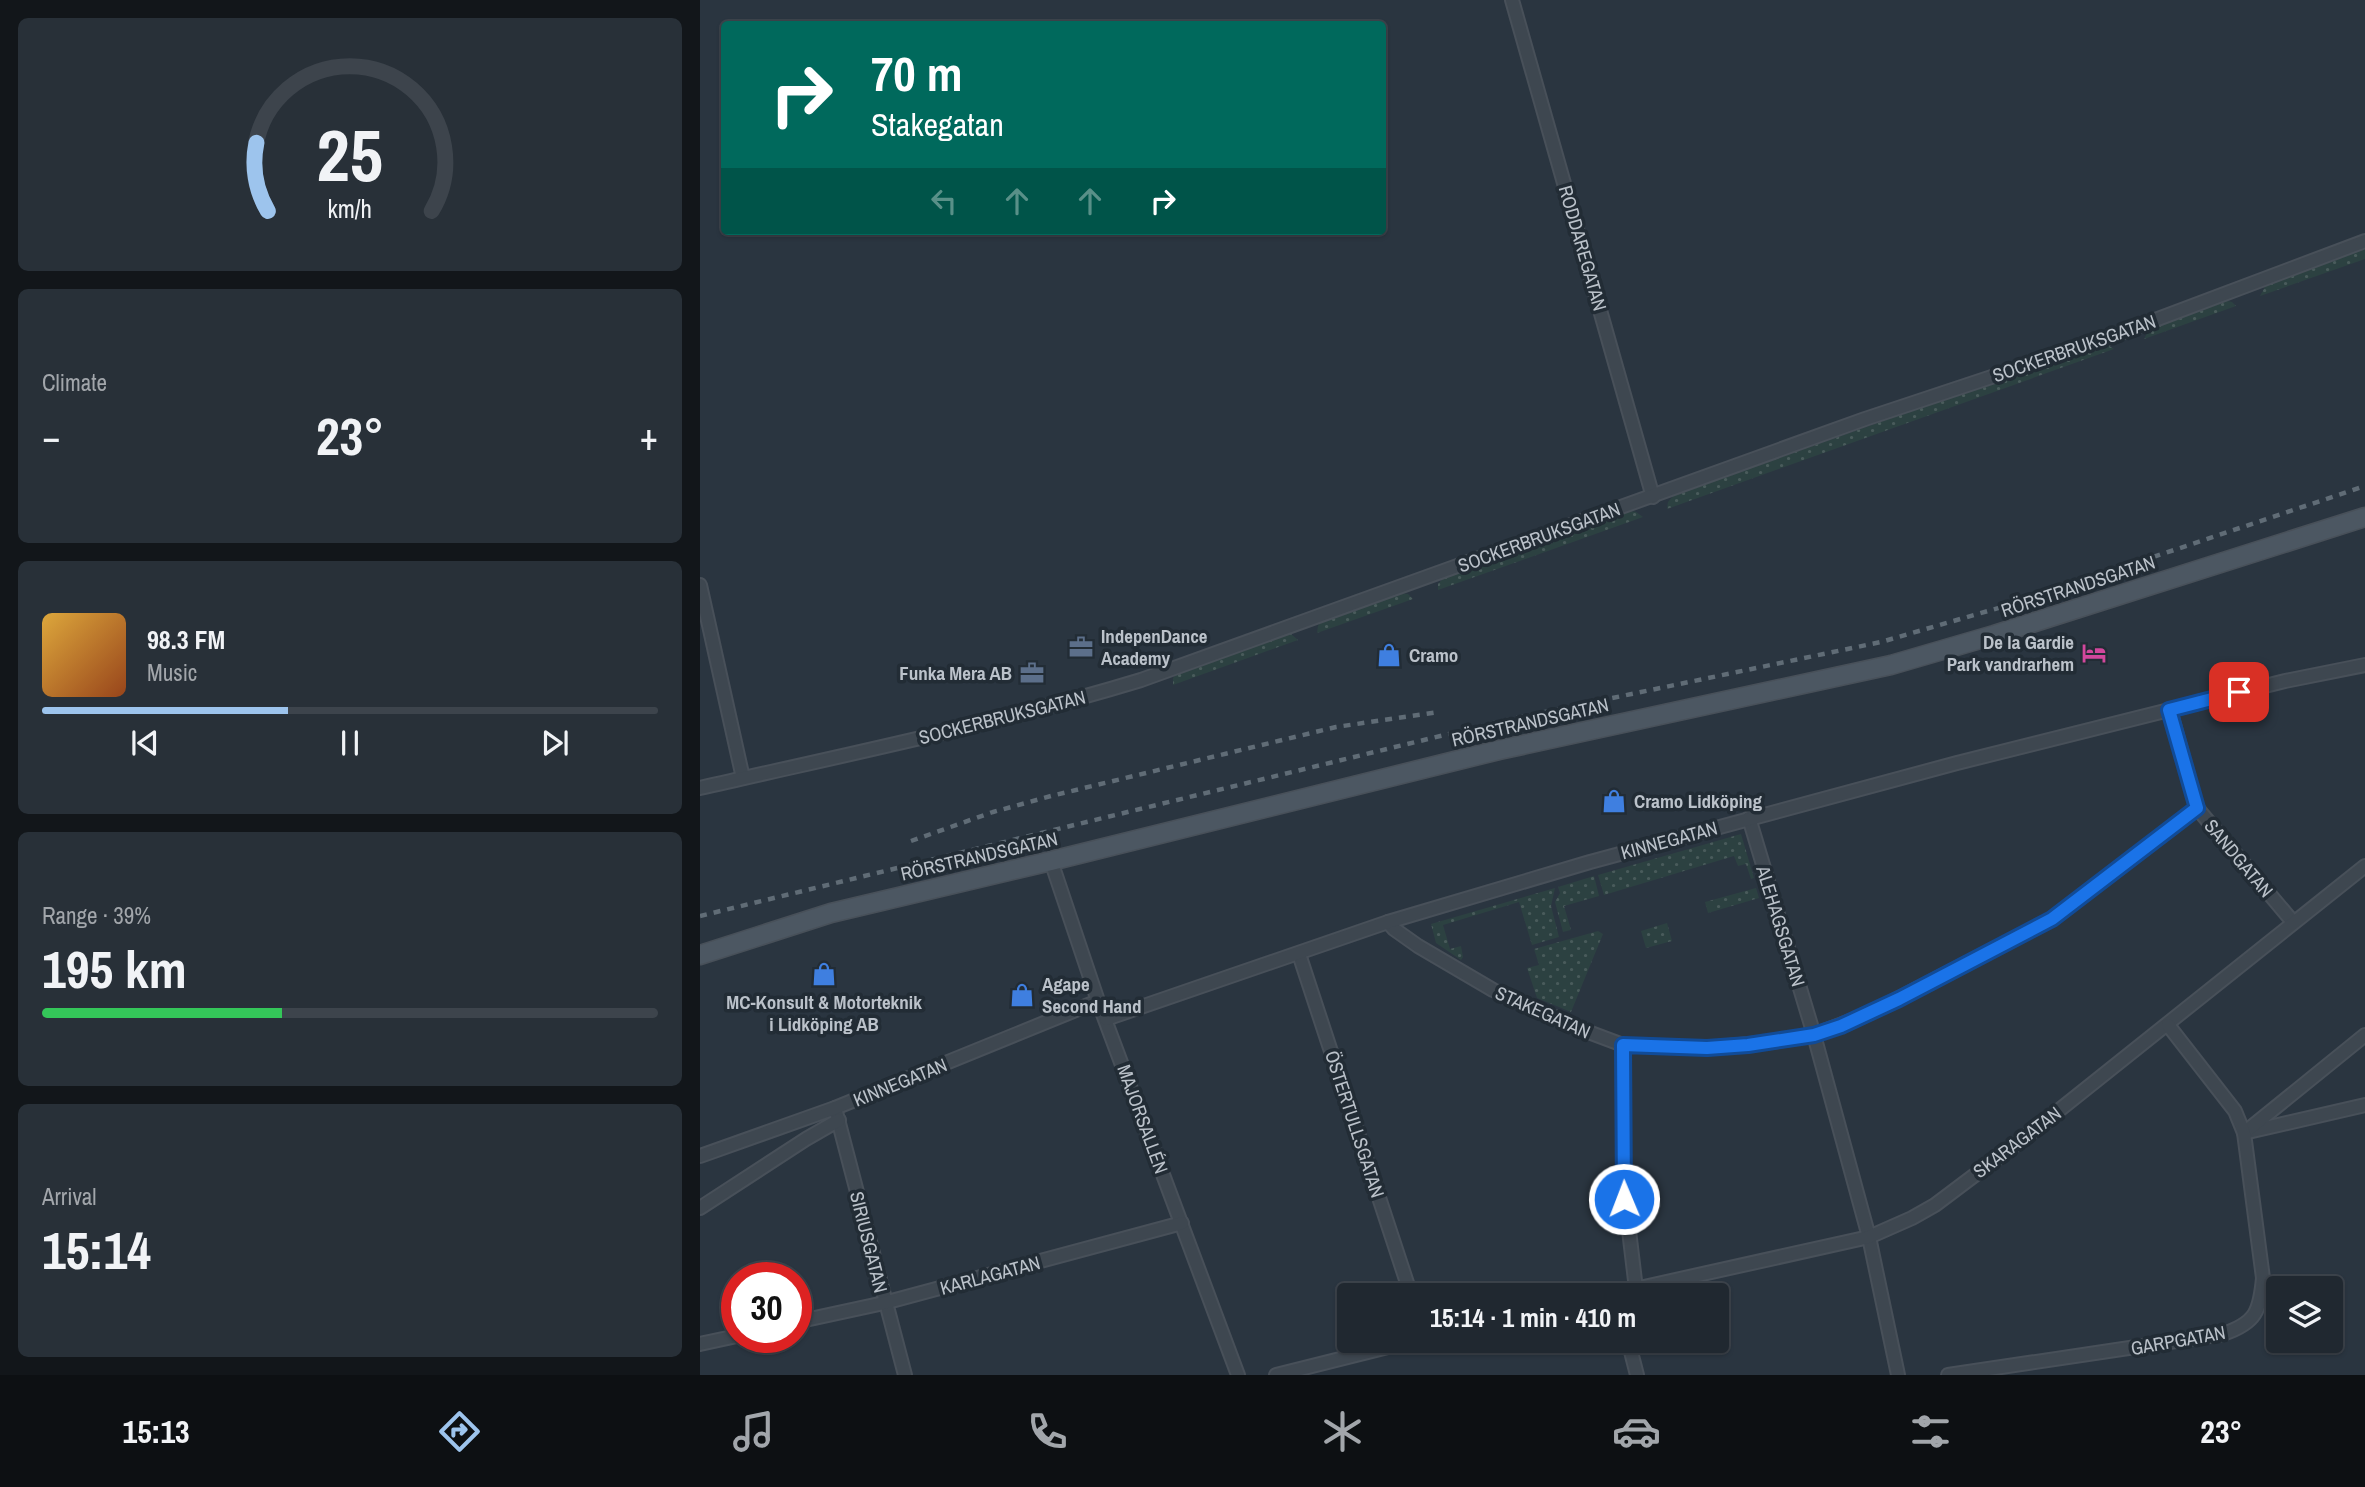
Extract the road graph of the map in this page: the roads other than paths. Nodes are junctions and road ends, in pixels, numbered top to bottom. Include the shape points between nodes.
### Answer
1 (1512, 0) edge
2 (2365, 241) edge
3 (1653, 497) junction
4 (2365, 517) edge
5 (700, 585) edge
6 (2365, 665) edge
7 (2169, 710) junction
8 (743, 778) junction
9 (700, 788) edge
10 (2197, 808) junction
11 (1749, 818) junction
12 (1051, 862) junction
13 (2365, 866) edge
14 (1388, 922) junction
15 (2293, 922) junction
16 (1299, 954) junction
17 (700, 955) edge
18 (1098, 1001) junction
19 (1106, 1019) junction
20 (2168, 1025) junction
21 (1814, 1035) junction
22 (2365, 1035) edge
23 (1623, 1045) junction
24 (2365, 1105) edge
25 (837, 1114) junction
26 (2244, 1133) junction
27 (700, 1156) edge
28 (700, 1208) edge
29 (1182, 1223) junction
30 (1869, 1237) junction
31 (1407, 1283) edge
32 (1635, 1283) edge
33 (1663, 1283) edge
34 (884, 1303) junction
35 (812, 1319) edge
36 (721, 1339) edge
37 (700, 1344) edge
38 (1364, 1353) edge
39 (1631, 1353) edge
40 (905, 1375) edge
41 (1238, 1375) edge
42 (1276, 1375) edge
43 (1637, 1375) edge
44 (1898, 1375) edge
45 (1948, 1375) edge

1 - 3 street, RODDAREGATAN
2 - 3 street, SOCKERBRUKSGATAN via 2094,343 1865,419
3 - 8 street, SOCKERBRUKSGATAN via 1128,684 877,749
4 - 12 main road, RÖRSTRANDSGATAN via 1891,665 1499,750
5 - 8 street
6 - 7 street, KINNEGATAN
7 - 10 street, SANDGATAN
7 - 11 street, KINNEGATAN
8 - 9 street, SOCKERBRUKSGATAN
10 - 15 street, SANDGATAN
10 - 21 street, STAKEGATAN via 2052,919 1868,1014
11 - 14 street, KINNEGATAN
11 - 21 street, ALEHAGSGATAN
12 - 17 main road, RÖRSTRANDSGATAN via 831,913
12 - 18 street, MAJORSALLÉN
13 - 15 street, SKARAGATAN
14 - 16 street, KINNEGATAN
14 - 23 street, STAKEGATAN via 1418,946 1493,990
15 - 20 street, SKARAGATAN
16 - 19 street, KINNEGATAN
16 - 31 street, ÖSTERTULLSGATAN
18 - 19 street, MAJORSALLÉN
18 - 25 street, KINNEGATAN
19 - 29 street, MAJORSALLÉN
20 - 26 street, GARPGATAN via 2235,1111
20 - 30 street, SKARAGATAN via 1934,1205
21 - 23 street, STAKEGATAN via 1707,1048
21 - 30 street, ALEHAGSGATAN
22 - 26 street
23 - 32 street via 1623,1180
24 - 26 street
25 - 27 street, KINNEGATAN
25 - 28 street
25 - 34 street, SIRIUSGATAN
26 - 45 street, GARPGATAN via 2263,1278 2261,1302 2240,1328
29 - 34 street, KARLAGATAN
29 - 41 street, MAJORSALLÉN
30 - 33 street, SKARAGATAN
30 - 44 street, ALEHAGSGATAN
34 - 35 street, KARLAGATAN
34 - 40 street, SIRIUSGATAN
36 - 37 street
38 - 42 street
39 - 43 street

